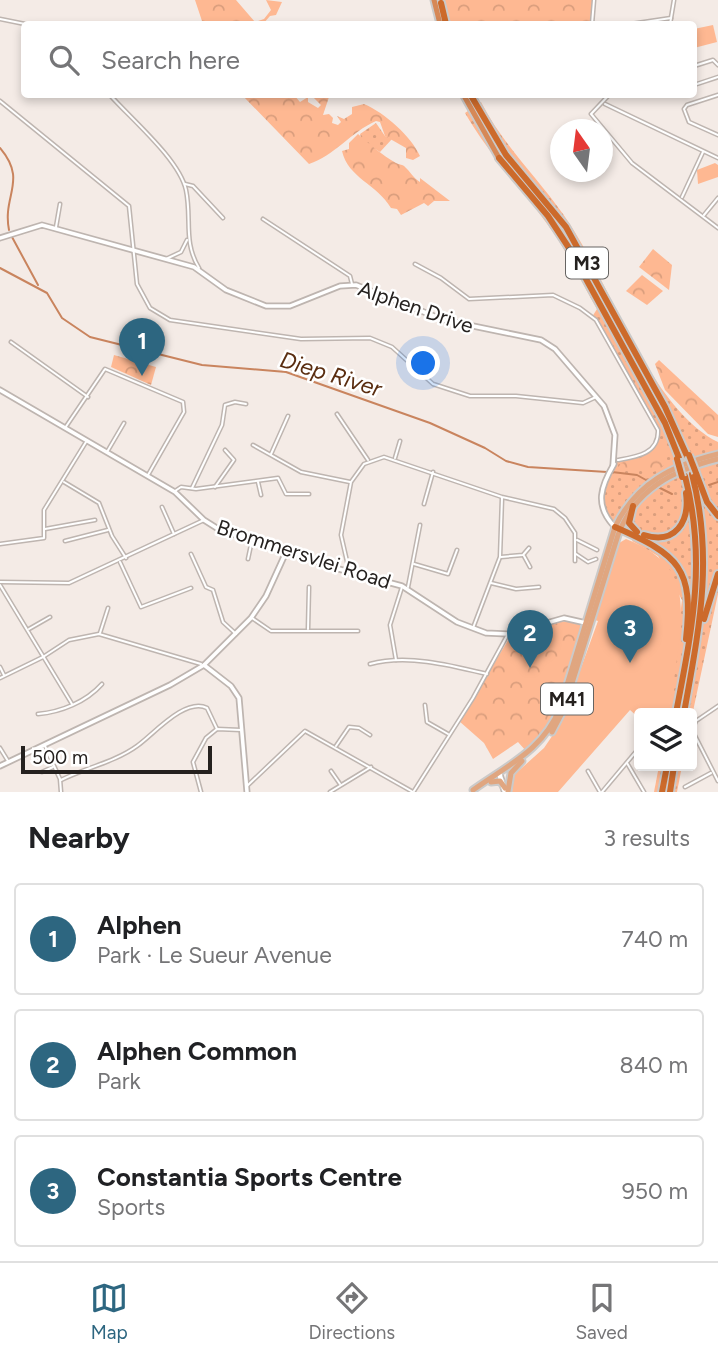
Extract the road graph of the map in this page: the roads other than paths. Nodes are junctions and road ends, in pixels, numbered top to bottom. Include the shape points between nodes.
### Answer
1 (594, 0) edge
2 (674, 0) edge
3 (438, 1) edge
4 (671, 18) junction
5 (0, 19) edge
6 (440, 21) edge
7 (445, 21) edge
8 (592, 21) edge
9 (651, 21) edge
10 (670, 21) edge
11 (21, 23) edge
12 (697, 65) edge
13 (718, 65) edge
14 (718, 77) edge
15 (697, 84) edge
16 (718, 95) edge
17 (113, 98) edge
18 (465, 98) edge
19 (472, 98) edge
20 (607, 98) edge
21 (0, 101) edge
22 (604, 103) junction
23 (718, 135) edge
24 (704, 151) junction
25 (499, 158) joint
26 (718, 158) edge
27 (184, 184) junction
28 (682, 198) junction
29 (718, 198) edge
30 (61, 204) dead end
31 (703, 215) junction
32 (223, 218) dead end
33 (263, 219) dead end
34 (56, 228) junction
35 (718, 228) edge
36 (0, 238) edge
37 (187, 239) junction
38 (132, 249) junction
39 (165, 259) junction
40 (415, 264) dead end
41 (200, 269) junction
42 (352, 285) junction
43 (11, 342) dead end
44 (0, 390) edge
45 (597, 396) junction
46 (89, 397) junction
47 (246, 404) dead end
48 (337, 414) dead end
49 (288, 416) dead end
50 (124, 423) dead end
51 (65, 428) junction
52 (87, 441) junction
53 (400, 441) dead end
54 (253, 445) dead end
55 (225, 450) dead end
56 (107, 453) junction
57 (270, 455) junction
58 (683, 457) junction
59 (718, 457) edge
60 (617, 458) junction
61 (395, 459) junction
62 (369, 461) junction
63 (435, 473) junction
64 (689, 475) junction
65 (148, 476) junction
66 (63, 481) junction
67 (258, 481) junction
68 (351, 482) junction
69 (215, 486) junction
70 (191, 489) junction
71 (175, 492) junction
72 (309, 494) dead end
73 (261, 495) dead end
74 (502, 497) junction
75 (424, 504) dead end
76 (633, 506) junction
77 (162, 507) dead end
78 (718, 516) edge
79 (95, 520) dead end
80 (204, 520) junction
81 (420, 525) dead end
82 (618, 526) junction
83 (44, 529) junction
84 (109, 529) junction
85 (637, 532) junction
86 (174, 535) junction
87 (253, 539) junction
88 (576, 540) junction
89 (65, 541) dead end
90 (0, 544) edge
91 (529, 548) dead end
92 (287, 550) junction
93 (457, 550) dead end
94 (597, 550) dead end
95 (575, 553) junction
96 (191, 554) dead end
97 (523, 555) junction
98 (500, 557) junction
99 (127, 558) junction
100 (248, 559) dead end
101 (596, 559) dead end
102 (120, 561) junction
103 (575, 561) dead end
104 (412, 564) junction
105 (530, 567) dead end
106 (349, 572) junction
107 (718, 574) edge
108 (490, 583) junction
109 (0, 584) edge
110 (309, 587) dead end
111 (405, 587) junction
112 (539, 587) dead end
113 (191, 588) dead end
114 (202, 588) dead end
115 (210, 588) junction
116 (219, 589) dead end
117 (108, 608) dead end
118 (50, 617) dead end
119 (251, 618) junction
120 (588, 624) junction
121 (472, 629) junction
122 (28, 630) junction
123 (309, 630) junction
124 (358, 631) dead end
125 (508, 634) junction
126 (100, 635) junction
127 (236, 635) junction
128 (43, 657) junction
129 (396, 661) junction
130 (370, 664) dead end
131 (204, 665) junction
132 (0, 667) edge
133 (691, 670) junction
134 (487, 674) junction
135 (4, 676) junction
136 (0, 678) edge
137 (682, 680) junction
138 (102, 684) dead end
139 (72, 704) junction
140 (425, 705) dead end
141 (718, 706) edge
142 (677, 708) edge
143 (685, 708) edge
144 (38, 714) dead end
145 (217, 729) junction
146 (243, 730) junction
147 (448, 734) junction
148 (370, 735) dead end
149 (44, 745) junction
150 (336, 747) junction
151 (0, 748) edge
152 (634, 754) edge
153 (522, 761) junction
154 (8, 762) junction
155 (626, 763) junction
156 (0, 766) edge
157 (55, 766) junction
158 (371, 767) junction
159 (331, 771) dead end
160 (587, 771) dead end
161 (666, 771) edge
162 (673, 771) edge
163 (42, 772) dead end
164 (713, 772) junction
165 (501, 774) junction
166 (246, 779) junction
167 (61, 780) junction
168 (253, 780) junction
169 (718, 781) edge
170 (491, 782) junction
171 (341, 786) junction
172 (685, 788) dead end
173 (247, 789) edge
174 (472, 791) edge
175 (507, 791) edge
176 (61, 792) edge
177 (201, 792) edge
178 (330, 792) edge
179 (413, 792) edge
180 (601, 792) edge
181 (644, 792) edge
182 (662, 792) edge
183 (670, 792) edge

1 - 8 street
2 - 4 street
3 - 6 highway
3 - 7 highway
4 - 9 street
4 - 10 street
5 - 11 street
12 - 13 street via 713,60
14 - 15 street
16 - 23 street via 686,106 689,122
17 - 27 street via 174,166
18 - 25 highway, M3
19 - 58 highway, M3 via 506,155 566,226 678,433
20 - 22 street
21 - 38 street via 124,199 131,215
22 - 24 street
22 - 28 street via 591,114 632,163
24 - 26 street
24 - 28 street
25 - 58 highway, M3 via 559,232
27 - 32 street via 193,186
27 - 37 street
28 - 31 street
29 - 31 street
30 - 34 street
31 - 35 street
33 - 42 street via 350,276
34 - 36 street, Alphen Drive via 32,226
34 - 38 street, Alphen Drive
37 - 39 street via 181,252
37 - 41 street
38 - 39 street, Alphen Drive
38 - 45 street via 141,294 150,308 170,320 292,338 355,336 384,342 433,384 470,396 583,403
39 - 41 street, Alphen Drive
40 - 60 street via 469,299 553,295 596,320 658,430 650,450
41 - 42 street, Alphen Drive via 233,294 275,307 296,305 332,288
42 - 45 street, Alphen Drive via 444,320 543,341
43 - 46 street
44 - 51 street, Brommersvlei Road
45 - 60 street, Alphen Drive via 612,423
46 - 51 street
46 - 65 street via 108,368 184,404 184,412
47 - 70 street via 225,405 222,425
48 - 62 street
49 - 57 street
50 - 56 street
51 - 52 street, Brommersvlei Road
52 - 56 street, Brommersvlei Road
52 - 66 street
53 - 61 street
54 - 57 street
55 - 69 street via 234,460
56 - 65 street, Brommersvlei Road
57 - 68 street via 301,472
58 - 64 highway, bridge
58 - 64 highway, bridge
59 - 76 main road, M41 via 666,477
59 - 82 main road, M41 via 685,463 654,479 634,497
60 - 82 street via 600,495 606,517
61 - 62 street
61 - 63 street
62 - 68 street
63 - 74 street
63 - 75 street
64 - 78 highway
64 - 85 highway via 687,507 677,532 663,539
64 - 133 highway via 702,523 705,564
64 - 137 highway via 698,574
65 - 71 street, Brommersvlei Road
66 - 83 street via 44,510
66 - 84 street via 98,501
67 - 69 street
67 - 72 street via 280,478 286,494
67 - 73 street
68 - 106 street via 341,535
69 - 70 street
70 - 71 street via 179,487
71 - 80 street, Brommersvlei Road
74 - 88 street via 554,509 572,527
74 - 98 street
76 - 82 main road, M41
76 - 85 highway via 629,522
77 - 86 street
79 - 83 street
80 - 86 street
80 - 87 street, Brommersvlei Road via 223,532
81 - 104 street
82 - 85 highway
82 - 120 main road, M41
82 - 137 highway via 663,550 684,580 689,611
83 - 90 street via 41,541
84 - 89 street
84 - 99 street
86 - 99 street
87 - 92 street, Brommersvlei Road
87 - 100 street
88 - 94 street
88 - 95 street
91 - 97 street
92 - 106 street, Brommersvlei Road
92 - 119 street
93 - 104 street via 448,574
95 - 101 street via 588,562
95 - 103 street
96 - 115 street
97 - 98 street
97 - 105 street
98 - 108 street
99 - 102 street
102 - 109 street via 63,584
102 - 113 street via 141,607
104 - 111 street
106 - 111 street, Brommersvlei Road
107 - 133 highway
108 - 112 street via 516,589
108 - 121 street
109 - 122 street
110 - 123 street
111 - 121 street, Brommersvlei Road
111 - 129 street via 390,625
114 - 115 street
115 - 116 street
115 - 127 street via 223,622
117 - 126 street
118 - 122 street
119 - 123 street via 271,631
119 - 127 street
120 - 125 street, Brommersvlei Road via 559,619
120 - 153 main road, M41 via 558,722 540,747
120 - 165 main road, M41 via 548,733
121 - 125 street, Brommersvlei Road
122 - 128 street
123 - 124 street
125 - 134 street
126 - 128 street via 69,640
126 - 131 street
127 - 131 street
128 - 135 street
128 - 139 street
129 - 130 street
129 - 134 street
131 - 146 street via 238,696
131 - 149 street
132 - 135 street
133 - 143 highway
134 - 147 street
135 - 136 street
137 - 142 highway
138 - 139 street
139 - 144 street
140 - 147 street via 427,722
141 - 164 street via 692,730
145 - 146 street
145 - 167 street via 207,708 194,708 162,723 133,749
145 - 177 street via 194,759
146 - 166 street
147 - 179 street
148 - 150 street via 349,727
149 - 154 street
149 - 157 street
150 - 158 street
150 - 168 street via 302,732
151 - 154 street
152 - 155 street
153 - 165 main road, M41
153 - 175 main road via 511,773
154 - 156 street
155 - 180 street
155 - 181 street
157 - 163 street
157 - 167 street
158 - 171 street
158 - 179 street
159 - 171 street
160 - 180 street
161 - 182 highway
162 - 183 highway
164 - 169 street
164 - 172 street
165 - 170 main road, M41
165 - 174 main road, M41
165 - 175 main road
166 - 168 street
166 - 173 street
167 - 176 street
168 - 173 street
170 - 174 main road, M41
170 - 175 main road via 500,780
171 - 178 street

